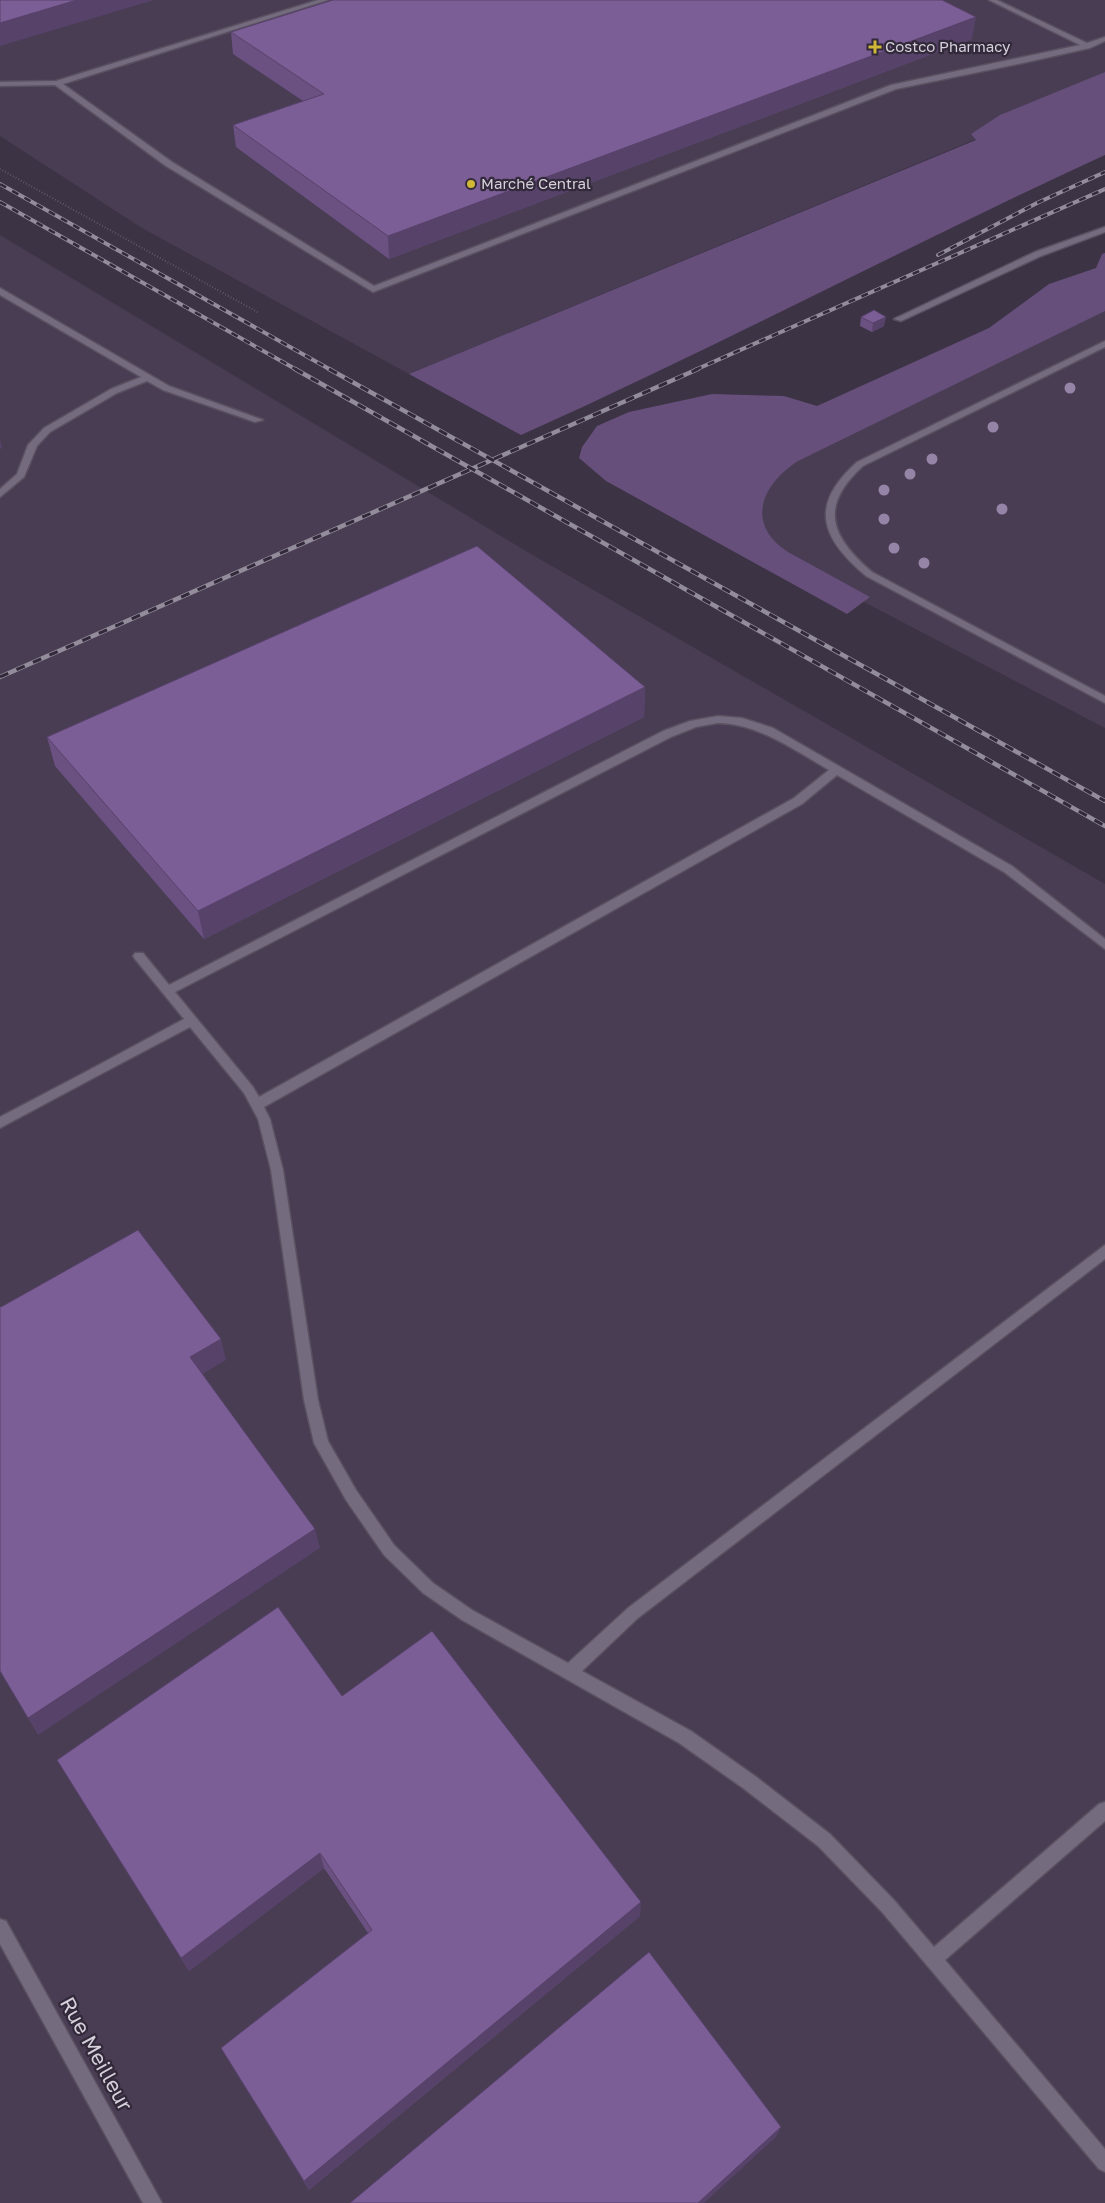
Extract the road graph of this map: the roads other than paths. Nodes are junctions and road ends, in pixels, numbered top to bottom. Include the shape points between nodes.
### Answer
1 (325, 0) edge
2 (992, 0) edge
3 (1105, 39) edge
4 (1087, 46) junction
5 (57, 83) junction
6 (0, 84) edge
7 (1105, 229) edge
8 (0, 290) edge
9 (898, 319) dead end
10 (1105, 344) edge
11 (148, 377) junction
12 (258, 420) dead end
13 (0, 494) edge
14 (1105, 700) edge
15 (836, 770) junction
16 (1105, 945) edge
17 (139, 956) dead end
18 (167, 991) junction
19 (193, 1020) junction
20 (256, 1105) junction
21 (0, 1123) edge
22 (1105, 1251) edge
23 (569, 1672) junction
24 (1105, 1810) edge
25 (0, 1927) edge
26 (933, 1959) junction
27 (1105, 2163) edge
28 (154, 2203) edge

1 - 5 street
2 - 4 street
3 - 4 street
4 - 5 street via 894,87 373,289 169,164
5 - 6 street
7 - 9 street via 1038,254
8 - 11 street
10 - 14 street via 860,464 841,481 829,511 838,544 869,574
11 - 12 street via 166,388
11 - 13 street via 114,391 47,430 33,445 21,476
15 - 16 street via 1008,868
15 - 18 street via 752,724 717,718 694,722
15 - 20 street via 798,801
17 - 18 street
18 - 19 street
19 - 20 street via 249,1090
19 - 21 street
20 - 23 street via 264,1119 277,1170 311,1400 321,1443 351,1495 389,1550 428,1588 467,1615
22 - 23 street via 633,1613
23 - 26 street via 686,1737 824,1840 888,1906
24 - 26 street
25 - 28 street, Rue Meilleur
26 - 27 street

